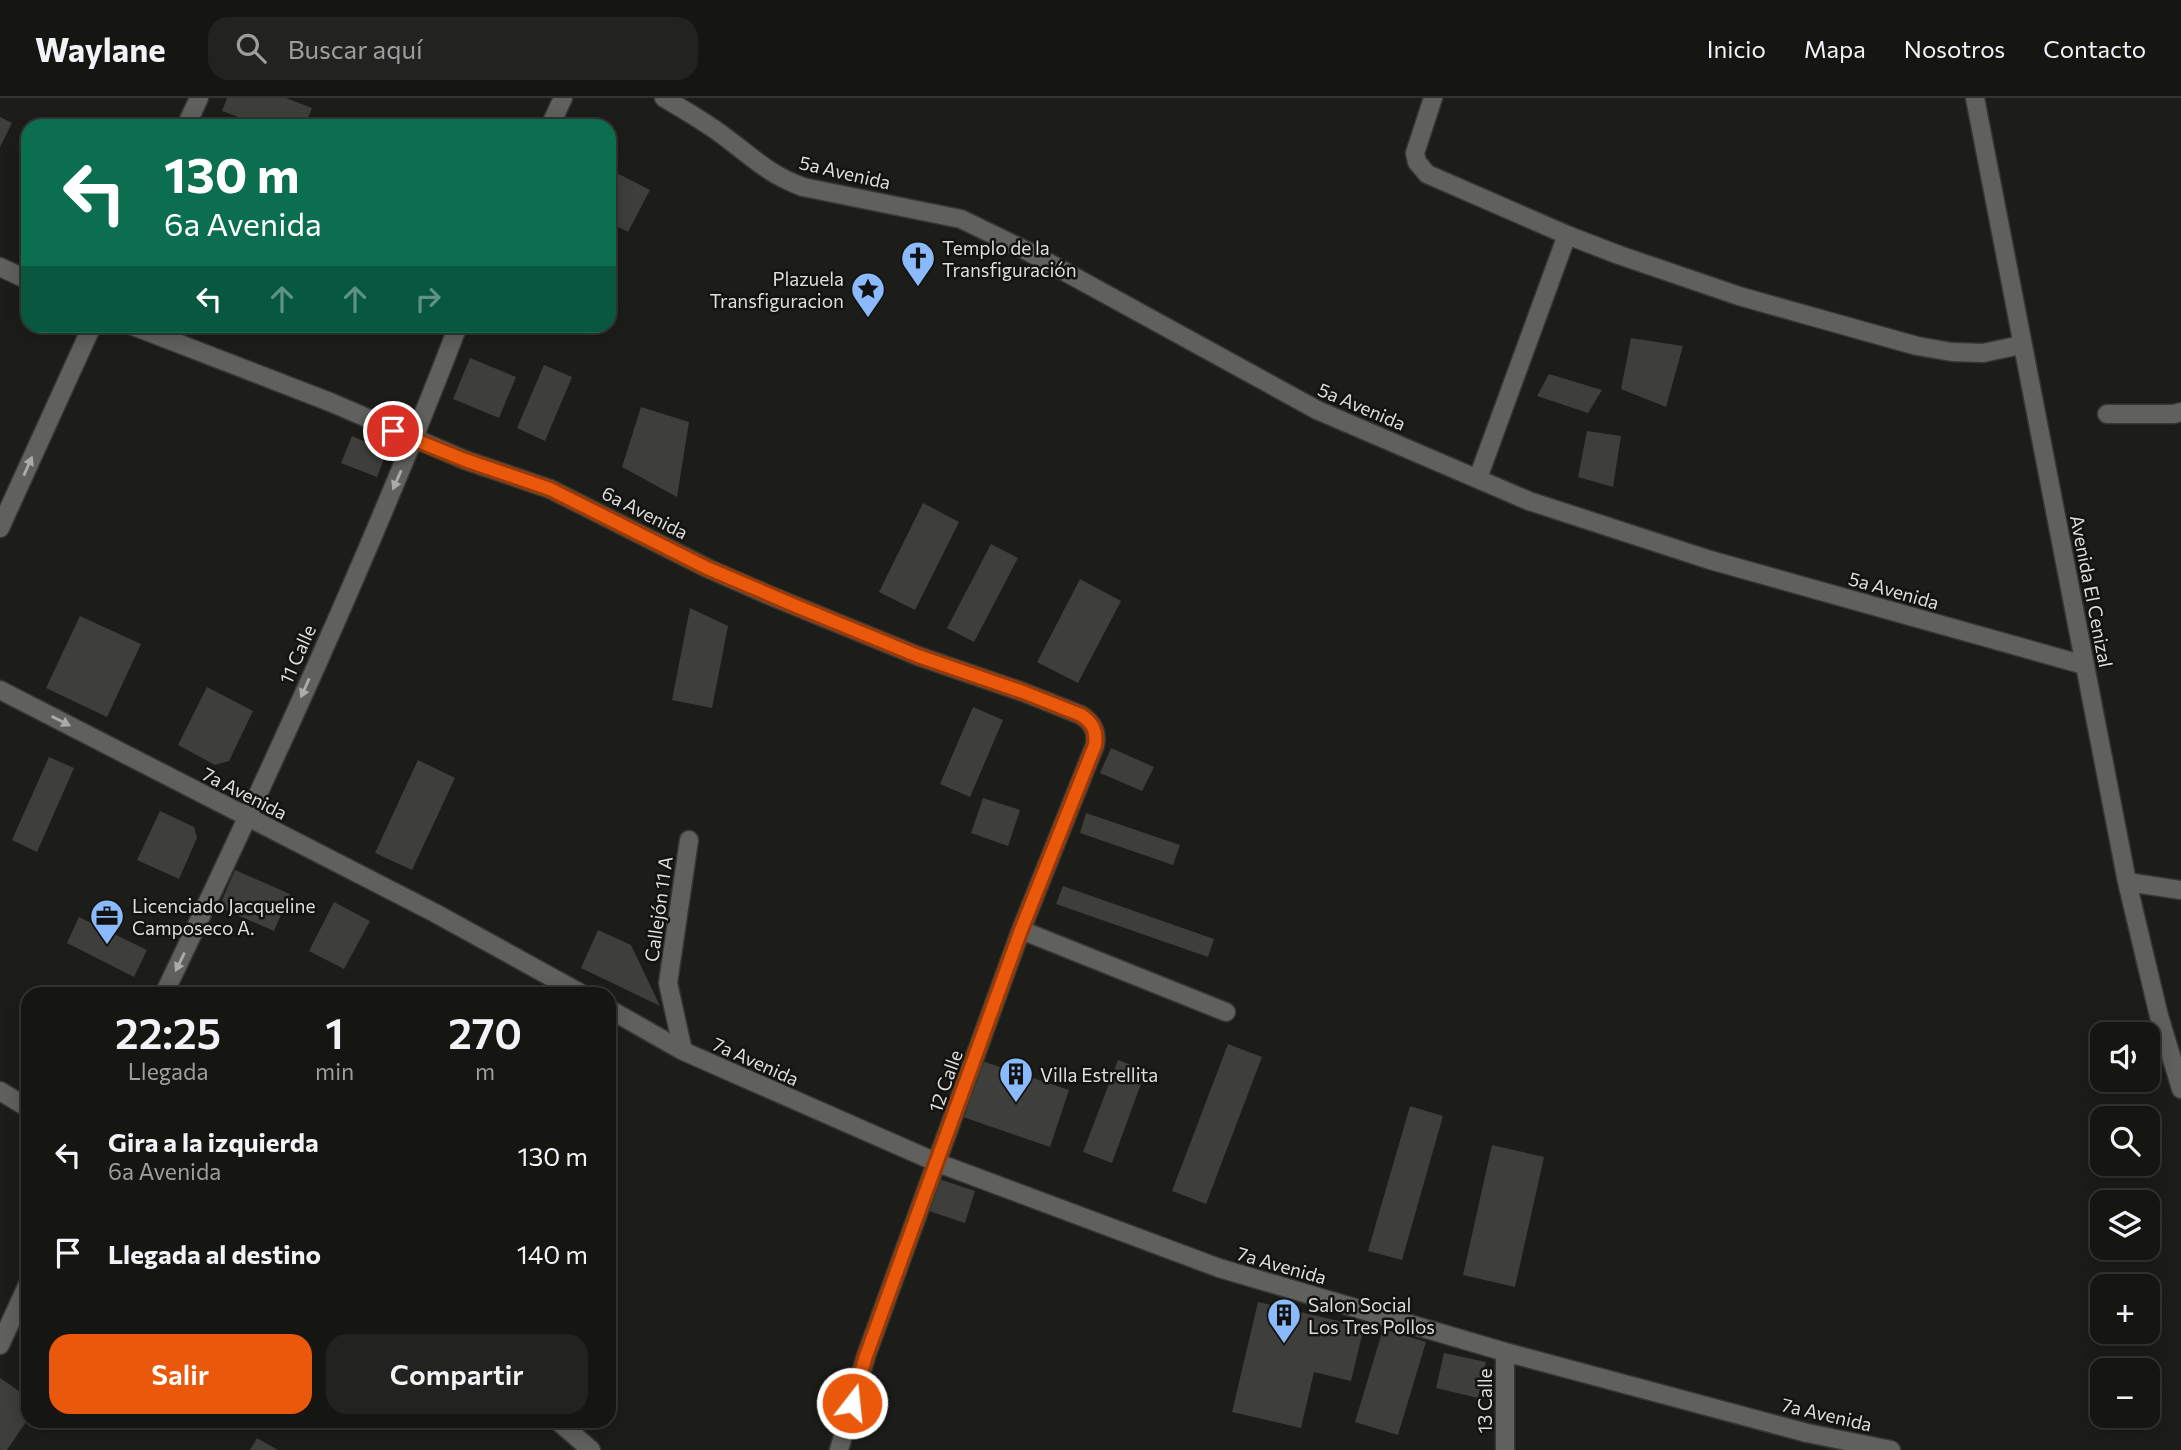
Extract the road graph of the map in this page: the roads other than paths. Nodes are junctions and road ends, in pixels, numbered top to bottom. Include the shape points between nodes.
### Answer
1 (199, 98) edge
2 (563, 98) edge
3 (664, 98) edge
4 (1433, 98) edge
5 (1975, 98) edge
6 (189, 119) edge
7 (553, 119) edge
8 (1567, 235) junction
9 (0, 267) edge
10 (21, 277) edge
11 (89, 333) edge
12 (151, 333) edge
13 (455, 333) edge
14 (2021, 345) junction
15 (2181, 412) edge
16 (2107, 414) dead end
17 (414, 440) junction
18 (1478, 478) junction
19 (0, 528) edge
20 (2084, 665) junction
21 (0, 690) edge
22 (1094, 728) joint
23 (248, 818) junction
24 (689, 840) dead end
25 (2127, 882) junction
26 (2181, 890) edge
27 (1021, 930) junction
28 (668, 984) joint
29 (167, 987) edge
30 (569, 987) edge
31 (1226, 1012) dead end
32 (616, 1013) edge
33 (683, 1051) junction
34 (2181, 1089) edge
35 (0, 1091) edge
36 (21, 1104) edge
37 (938, 1163) junction
38 (21, 1299) edge
39 (0, 1345) edge
40 (1505, 1352) junction
41 (566, 1428) edge
42 (591, 1450) edge
43 (839, 1450) edge
44 (1505, 1450) edge
45 (1891, 1450) edge

1 - 6 street
2 - 7 street
3 - 18 street, 5a Avenida via 784,179 803,187 961,219 1317,410
4 - 8 street via 1415,153 1422,169
5 - 14 street, Avenida El Cenizal
8 - 14 street via 1739,296 1917,346 1983,353
8 - 18 street
9 - 10 street
19 -> 11 street
12 - 17 street, 6a Avenida via 330,402
13 - 17 street, 11 Calle
14 - 20 street, Avenida El Cenizal
15 - 16 street
17 - 22 street, 6a Avenida via 550,489 707,568 918,656 1081,715
17 -> 23 street, 11 Calle
18 - 20 street, 5a Avenida via 1529,501 1710,561
20 - 25 street, Avenida El Cenizal
21 -> 23 street, 7a Avenida
22 - 27 street, 12 Calle via 1095,745
23 -> 29 street, 11 Calle
23 - 30 street, 7a Avenida
24 - 28 street, Callejón 11 A
25 - 26 street
25 - 34 street, Avenida El Cenizal
27 - 31 street
27 - 37 street, 12 Calle
28 - 33 street, 7a Avenida
32 - 33 street, 7a Avenida
33 - 37 street, 7a Avenida
35 - 36 street
37 - 40 street, 7a Avenida via 1219,1268
37 - 43 street, 12 Calle via 866,1356
38 - 39 street
40 - 44 street, 13 Calle
40 - 45 street, 7a Avenida via 1807,1433
41 - 42 street

